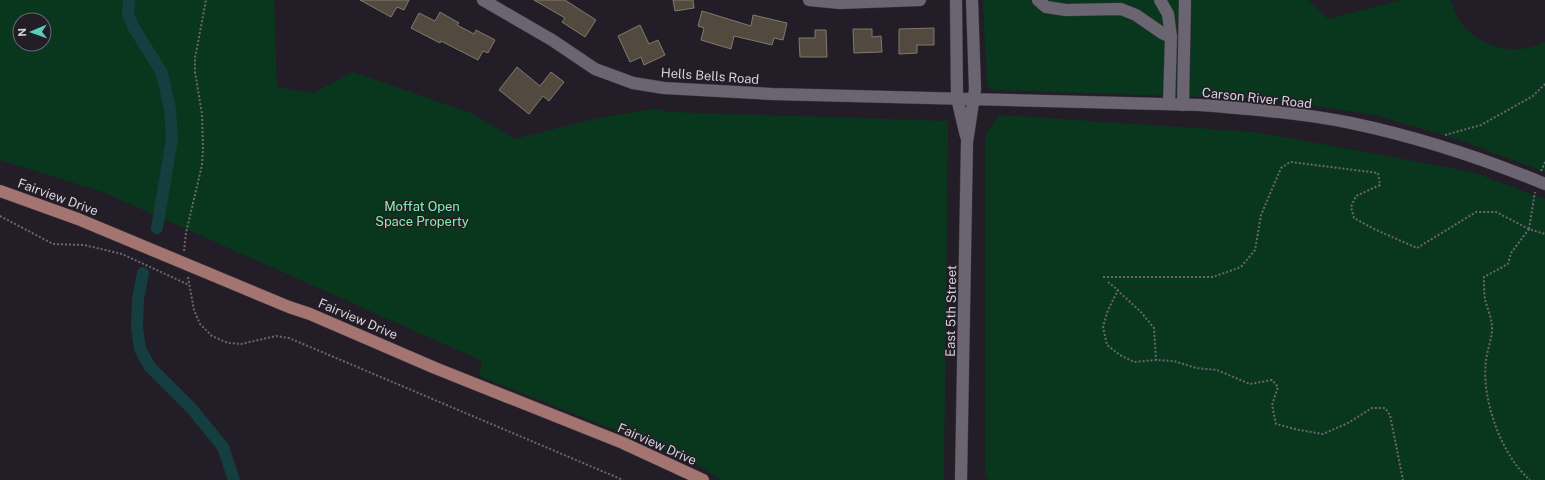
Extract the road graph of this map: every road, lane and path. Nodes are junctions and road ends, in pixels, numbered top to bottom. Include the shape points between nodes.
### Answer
1 (206, 0) edge
2 (483, 0) edge
3 (809, 0) edge
4 (920, 0) edge
5 (956, 0) edge
6 (972, 0) edge
7 (1038, 0) edge
8 (1160, 0) edge
9 (1185, 0) edge
10 (1171, 37) junction
11 (1545, 84) edge
12 (957, 98) junction
13 (973, 99) junction
14 (1169, 104) junction
15 (1183, 105) junction
16 (1425, 141) junction
17 (968, 142) junction
18 (1541, 182) edge
19 (0, 191) edge
20 (0, 216) edge
21 (1529, 229) junction
22 (1545, 234) edge
23 (184, 257) dead end
24 (188, 277) dead end
25 (189, 285) junction
26 (1118, 290) junction
27 (1156, 360) junction
28 (623, 480) edge
29 (703, 480) edge
30 (961, 480) edge
31 (1403, 480) edge
32 (1530, 480) edge

1 - 23 path via 195,58 202,114 202,165 186,232
2 - 12 street, Hells Bells Road via 552,40 595,69 633,83 664,88 772,94
3 - 4 street via 840,3
5 - 12 street, East 5th Street
6 - 13 street, East 5th Street via 975,89
7 - 10 street via 1046,8 1121,9 1136,15
8 - 10 street via 1168,14
9 - 15 street
10 - 14 street
11 - 16 path via 1533,96 1481,125
12 - 13 street, Carson River Road
12 - 17 street, East 5th Street
13 - 14 street, Carson River Road
13 - 17 street, East 5th Street
14 - 15 street, Carson River Road
15 - 16 street, Carson River Road via 1257,109 1342,122
16 - 18 street, Carson River Road
17 - 30 street, East 5th Street
18 - 21 path
19 - 29 main road, Fairview Drive via 78,219 442,371 624,443
20 - 25 path via 53,244 84,245 122,254
21 - 22 path
21 - 26 path via 1496,212 1476,212 1417,248 1354,218 1351,207 1356,196 1380,185 1378,173 1290,162 1281,168 1261,215 1256,250 1241,267 1213,277 1104,277
21 - 32 path via 1511,253 1508,264 1484,277 1485,298 1492,324 1486,362 1491,412 1498,433 1512,458
24 - 25 path
25 - 28 path via 200,324 212,336 228,343 241,344 276,336 289,338
26 - 27 path via 1154,328
26 - 27 path via 1103,327 1107,345 1134,362
27 - 31 path via 1218,370 1250,384 1272,380 1278,386 1272,405 1276,424 1299,430 1323,434 1348,424 1372,408 1385,408 1390,415

